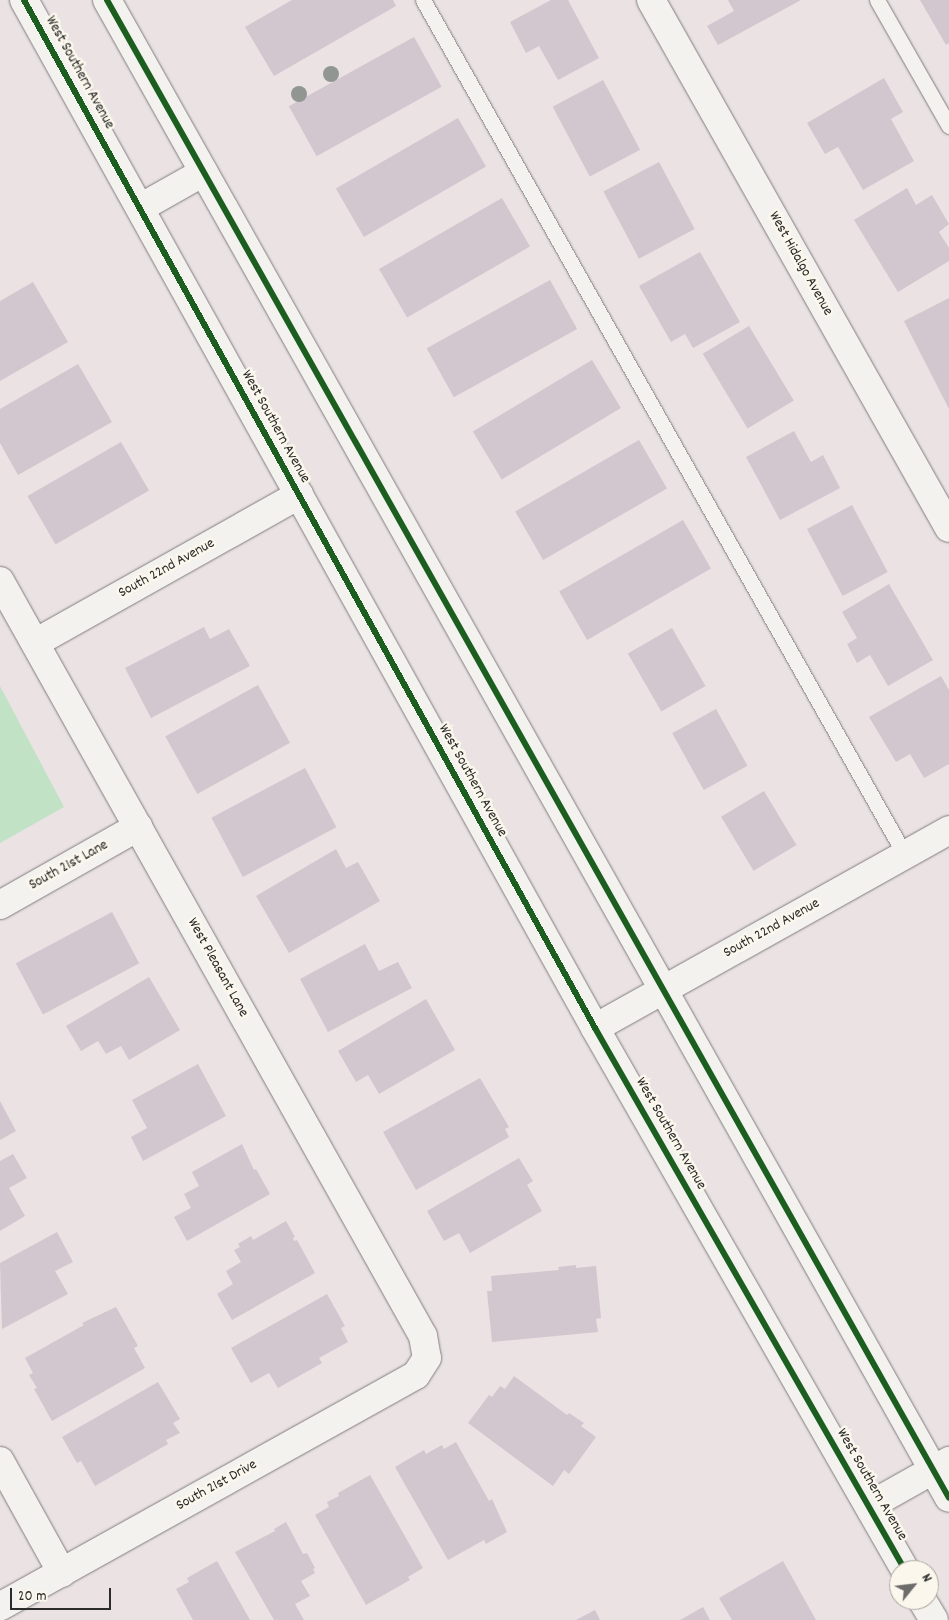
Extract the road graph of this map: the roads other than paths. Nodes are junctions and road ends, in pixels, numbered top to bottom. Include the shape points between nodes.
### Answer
1 (24, 0) edge
2 (107, 0) edge
3 (423, 0) edge
4 (651, 0) edge
5 (877, 0) edge
6 (949, 126) edge
7 (204, 172) junction
8 (140, 208) junction
9 (299, 495) junction
10 (946, 518) edge
11 (0, 581) edge
12 (34, 643) junction
13 (138, 827) junction
14 (949, 830) edge
15 (905, 855) junction
16 (0, 905) edge
17 (664, 990) junction
18 (595, 1028) junction
19 (426, 1358) joint
20 (0, 1461) edge
21 (941, 1465) edge
22 (949, 1498) edge
23 (869, 1506) junction
24 (899, 1560) edge
25 (62, 1573) junction
26 (0, 1607) edge

1 - 8 street, West Southern Avenue
2 - 7 street
3 - 15 lane
4 - 10 street, West Hidalgo Avenue
5 - 6 lane
7 - 8 street
7 - 17 street
8 - 9 street, West Southern Avenue
9 - 12 street, South 22nd Avenue
9 - 18 street, West Southern Avenue
11 - 12 street, West Pleasant Lane
12 - 13 street, West Pleasant Lane
13 - 16 street, South 21st Lane
13 - 19 street, West Pleasant Lane via 423,1336
14 - 15 street, South 22nd Avenue
15 - 17 street, South 22nd Avenue
17 - 18 street, South 22nd Avenue
17 - 21 street
18 - 23 street, West Southern Avenue
19 - 25 street, South 21st Drive via 416,1375
20 - 25 street
21 - 22 street
21 - 23 street
23 - 24 street, West Southern Avenue
25 - 26 street, South 21st Drive

